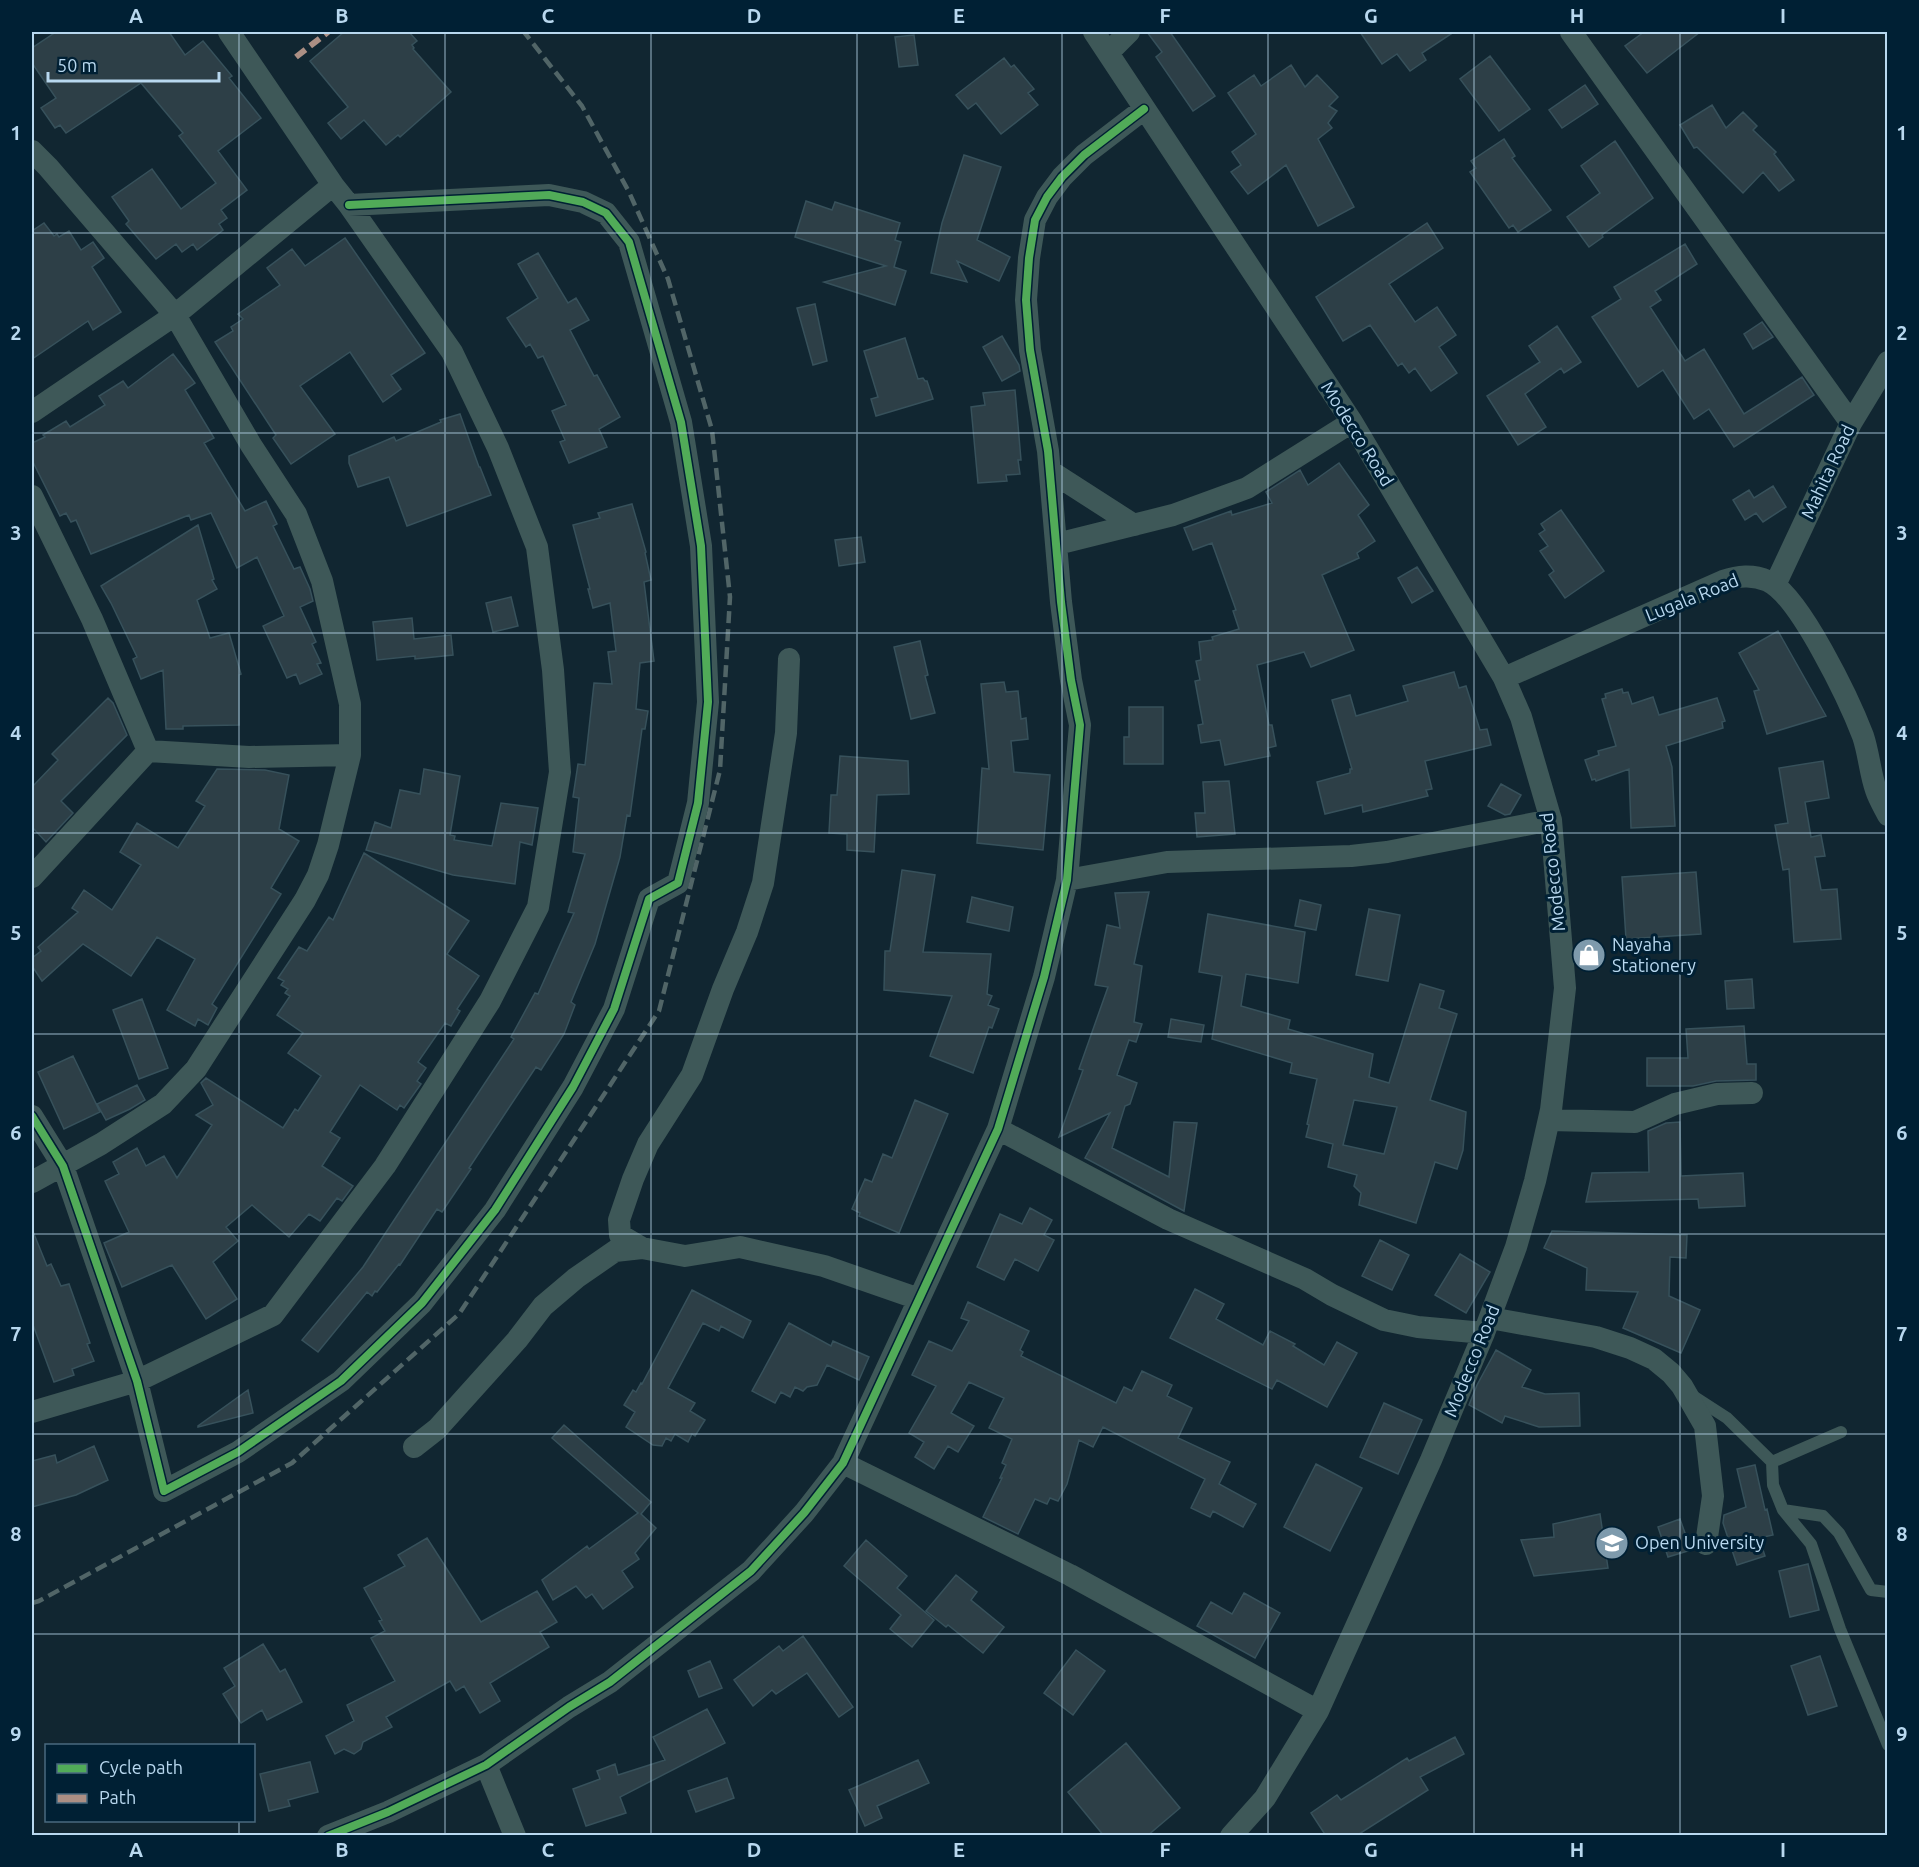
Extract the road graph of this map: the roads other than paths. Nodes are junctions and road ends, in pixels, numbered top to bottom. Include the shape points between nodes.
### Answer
1 (229, 32) edge
2 (1094, 32) edge
3 (1129, 32) edge
4 (1571, 32) edge
5 (1108, 53) junction
6 (1144, 109) junction
7 (32, 150) edge
8 (40, 172) edge
9 (333, 186) junction
10 (349, 205) junction
11 (175, 315) junction
12 (1887, 362) edge
13 (32, 412) edge
14 (1352, 422) junction
15 (1851, 423) junction
16 (1050, 471) junction
17 (32, 496) edge
18 (1134, 525) junction
19 (1057, 544) junction
20 (1775, 585) junction
21 (789, 659) dead end
22 (1504, 678) junction
23 (148, 752) junction
24 (350, 754) junction
25 (1887, 815) edge
26 (1551, 820) junction
27 (32, 877) edge
28 (1066, 880) junction
29 (1752, 1093) dead end
30 (32, 1116) edge
31 (1549, 1120) junction
32 (998, 1130) junction
33 (63, 1166) junction
34 (32, 1182) edge
35 (642, 1248) junction
36 (919, 1299) junction
37 (1487, 1326) junction
38 (137, 1381) junction
39 (1684, 1390) junction
40 (32, 1412) edge
41 (1841, 1432) dead end
42 (414, 1446) dead end
43 (1772, 1462) junction
44 (843, 1463) junction
45 (1784, 1510) junction
46 (1706, 1544) dead end
47 (1887, 1592) edge
48 (1318, 1711) junction
49 (1887, 1745) edge
50 (486, 1765) junction
51 (328, 1836) edge
52 (515, 1836) edge
53 (1231, 1836) edge

1 - 9 street
2 - 5 street, Modecco Road
3 - 5 street
4 - 15 street
5 - 6 street, Modecco Road
6 - 14 street, Modecco Road
6 - 16 street via 1062,177 1035,220 1027,278 1028,331
7 - 8 street
8 - 11 street
9 - 10 street
9 - 11 street
10 - 38 street via 452,352 498,448 537,547 553,670 560,772 538,907 490,1001 385,1166 273,1315
10 - 38 street via 549,195 583,202 606,213 629,242 681,422 701,546 708,702 698,803 678,883 649,899 614,1009 573,1087 495,1210 422,1303 341,1381 238,1452 164,1491
11 - 13 street
11 - 24 street via 250,445 296,514 322,581 350,704
12 - 15 street, Mahita Road
14 - 18 street via 1247,488
14 - 22 street, Modecco Road
15 - 20 street, Mahita Road
16 - 18 street
16 - 19 street
17 - 23 street via 92,619
18 - 19 street
19 - 28 street via 1061,602 1080,725
20 - 22 street, Lugala Road via 1739,575
20 - 25 street via 1816,639 1833,670 1864,738 1876,790
21 - 35 street via 786,733 763,883 692,1075 648,1144 618,1220 620,1235
22 - 26 street, Modecco Road via 1521,717
23 - 24 street
23 - 27 street
24 - 33 street via 318,875 196,1069 163,1104
26 - 28 street via 1387,852 1167,862
26 - 31 street, Modecco Road via 1565,988
28 - 32 street via 1044,977
29 - 31 street via 1717,1094 1675,1104 1635,1122
30 - 33 street
31 - 37 street, Modecco Road via 1520,1236
32 - 36 street
32 - 37 street via 1168,1219 1305,1279 1384,1320 1418,1327
33 - 34 street
33 - 38 street
35 - 36 street via 685,1256 740,1247 824,1266
35 - 42 street via 615,1251 543,1306 436,1429
36 - 44 street
37 - 39 street via 1596,1337 1630,1348 1654,1359
37 - 48 street, Modecco Road
38 - 40 street
39 - 43 lane via 1727,1418
39 - 46 street via 1704,1426 1713,1496
41 - 43 lane
43 - 45 lane via 1773,1485
44 - 48 street via 1070,1575
44 - 50 street via 804,1513 751,1570 610,1682
45 - 47 lane via 1823,1516 1839,1533 1871,1590
45 - 49 lane via 1811,1544
48 - 53 street, Modecco Road via 1265,1798
50 - 51 street
50 - 52 street

